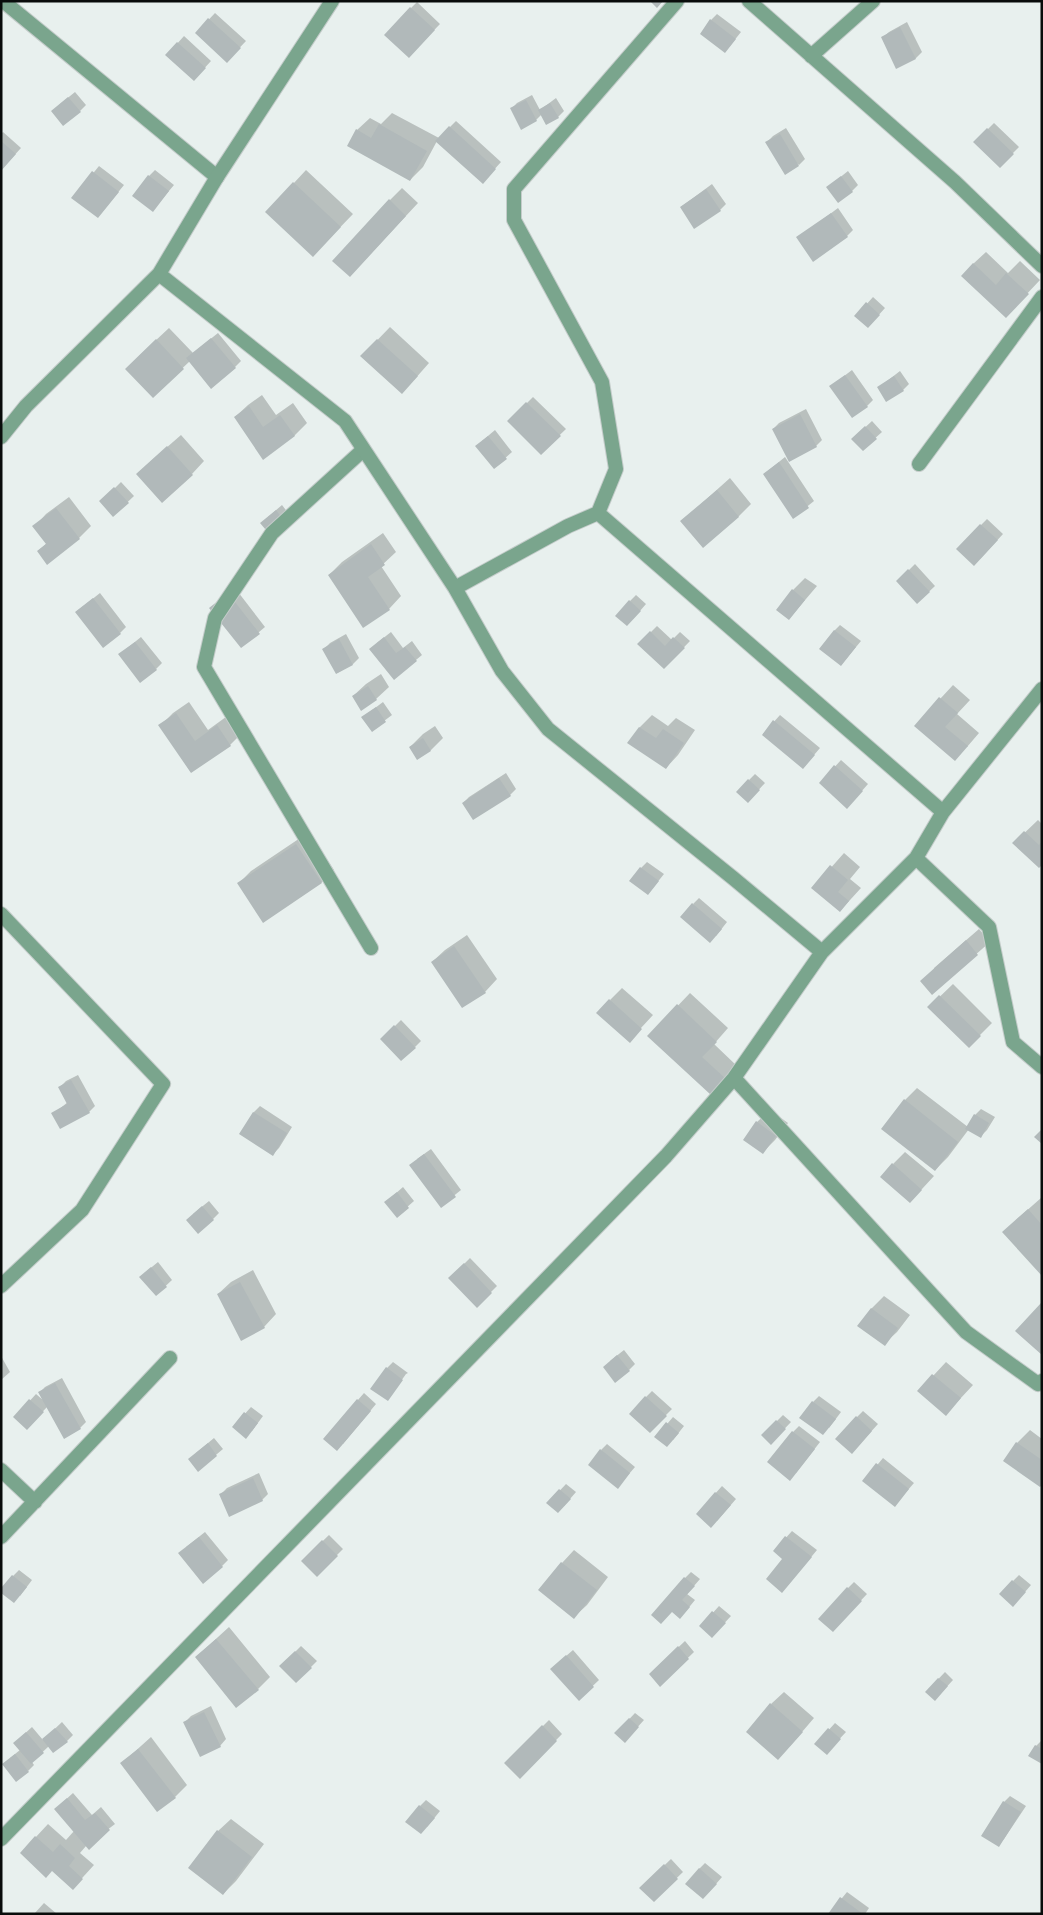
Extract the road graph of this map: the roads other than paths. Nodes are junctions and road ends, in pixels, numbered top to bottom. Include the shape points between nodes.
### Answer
1 (3, 1) edge
2 (332, 1) edge
3 (677, 1) edge
4 (749, 1) edge
5 (872, 1) edge
6 (811, 56) junction
7 (217, 177) junction
8 (1042, 266) edge
9 (159, 274) junction
10 (1042, 297) edge
11 (1, 437) edge
12 (364, 450) junction
13 (919, 464) dead end
14 (598, 513) junction
15 (455, 588) junction
16 (1042, 689) edge
17 (943, 812) junction
18 (916, 858) junction
19 (1, 914) edge
20 (371, 948) dead end
21 (822, 952) junction
22 (1042, 1067) edge
23 (734, 1078) junction
24 (1, 1286) edge
25 (170, 1358) dead end
26 (1042, 1381) edge
27 (1, 1470) edge
28 (35, 1502) junction
29 (1, 1537) edge
30 (1, 1839) edge

1 - 7 street
2 - 7 street
3 - 14 street via 514,189 514,220 602,382 616,469
4 - 6 street
5 - 6 street
6 - 8 street via 955,182
7 - 9 street
9 - 11 street via 26,406
9 - 12 street via 344,421
10 - 13 street
12 - 15 street
12 - 20 street via 272,533 215,618 204,667
14 - 15 street
14 - 17 street
15 - 21 street via 502,671 548,729
16 - 17 street
17 - 18 street
18 - 21 street
18 - 22 street via 988,928 1013,1042
19 - 24 street via 163,1084 82,1210
21 - 23 street
23 - 26 street via 966,1332 1038,1384
23 - 30 street via 666,1156
25 - 28 street
27 - 28 street
28 - 29 street

